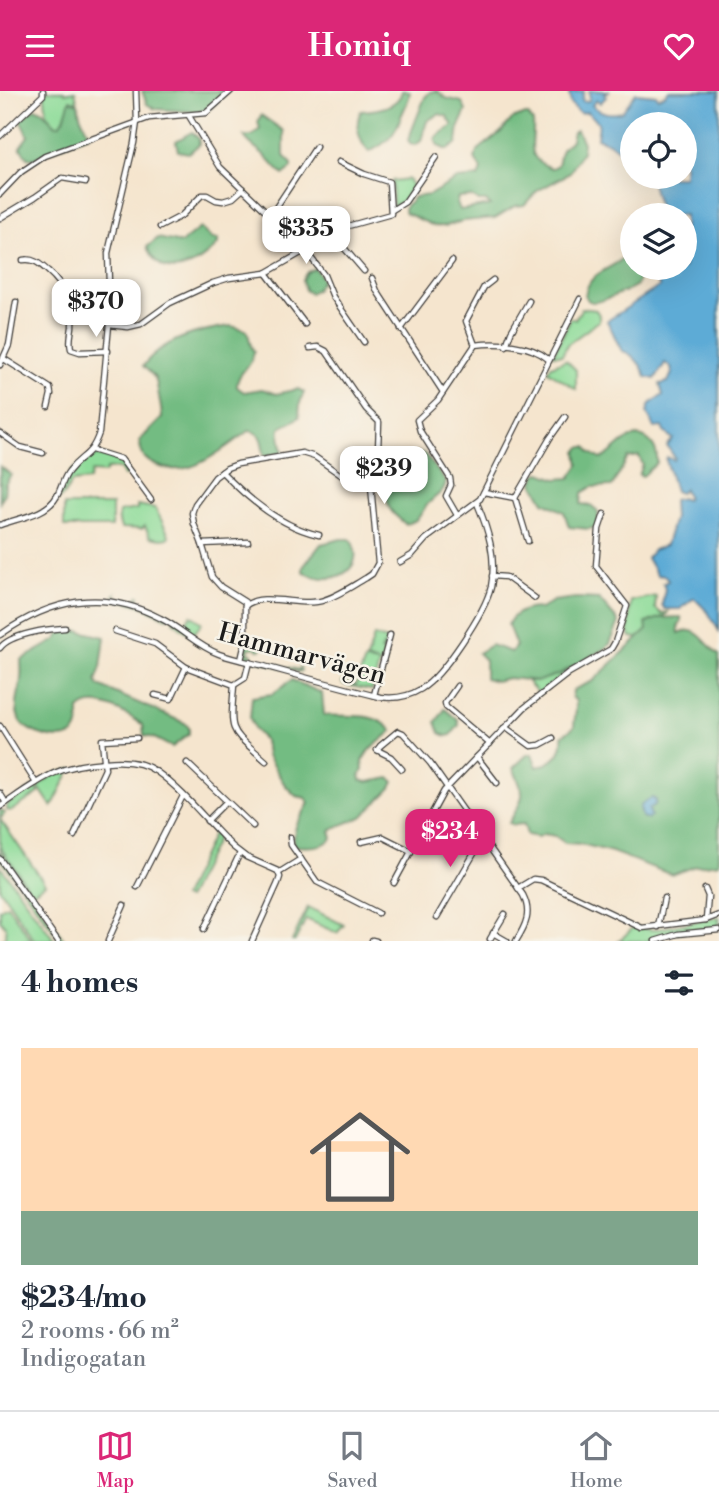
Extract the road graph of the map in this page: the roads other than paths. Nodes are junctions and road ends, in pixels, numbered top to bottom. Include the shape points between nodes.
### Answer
1 (43, 91) edge
2 (136, 91) edge
3 (231, 91) edge
4 (188, 115) junction
5 (137, 122) junction
6 (0, 135) edge
7 (316, 147) dead end
8 (436, 157) dead end
9 (339, 162) dead end
10 (86, 182) dead end
11 (243, 189) junction
12 (0, 194) edge
13 (392, 210) junction
14 (271, 215) junction
15 (0, 218) edge
16 (160, 227) dead end
17 (333, 235) junction
18 (305, 251) junction
19 (23, 260) dead end
20 (452, 261) dead end
21 (364, 271) dead end
22 (266, 273) junction
23 (372, 278) dead end
24 (493, 280) dead end
25 (580, 299) dead end
26 (529, 301) dead end
27 (16, 302) dead end
28 (305, 324) dead end
29 (110, 325) junction
30 (401, 329) junction
31 (364, 342) dead end
32 (475, 345) junction
33 (506, 346) junction
34 (310, 348) dead end
35 (108, 351) junction
36 (4, 359) junction
37 (548, 359) junction
38 (0, 365) edge
39 (443, 392) junction
40 (48, 407) dead end
41 (565, 417) dead end
42 (0, 433) edge
43 (92, 450) junction
44 (43, 453) dead end
45 (222, 472) junction
46 (371, 486) junction
47 (484, 492) junction
48 (514, 498) junction
49 (151, 500) dead end
50 (477, 503) junction
51 (604, 514) dead end
52 (457, 515) junction
53 (0, 525) edge
54 (319, 535) dead end
55 (528, 541) dead end
56 (248, 542) dead end
57 (202, 544) junction
58 (400, 562) dead end
59 (492, 576) junction
60 (535, 598) dead end
61 (245, 606) junction
62 (65, 628) dead end
63 (115, 631) dead end
64 (0, 635) edge
65 (390, 635) dead end
66 (0, 648) edge
67 (241, 660) junction
68 (249, 662) junction
69 (186, 667) junction
70 (234, 685) junction
71 (457, 686) dead end
72 (155, 695) dead end
73 (374, 695) junction
74 (0, 726) edge
75 (505, 727) junction
76 (137, 738) dead end
77 (553, 738) dead end
78 (490, 744) junction
79 (477, 757) junction
80 (266, 761) dead end
81 (105, 762) junction
82 (187, 763) dead end
83 (402, 769) dead end
84 (36, 783) junction
85 (497, 783) dead end
86 (447, 787) junction
87 (0, 793) edge
88 (183, 796) junction
89 (226, 802) junction
90 (6, 803) junction
91 (0, 807) edge
92 (208, 821) junction
93 (253, 826) dead end
94 (74, 837) dead end
95 (290, 837) dead end
96 (485, 841) junction
97 (360, 842) dead end
98 (411, 851) junction
99 (240, 853) junction
100 (0, 859) edge
101 (301, 859) junction
102 (277, 871) junction
103 (394, 883) dead end
104 (137, 887) dead end
105 (518, 888) junction
106 (705, 889) dead end
107 (664, 898) dead end
108 (124, 905) dead end
109 (378, 913) dead end
110 (505, 914) dead end
111 (719, 915) edge
112 (437, 917) dead end
113 (706, 920) junction
114 (658, 927) junction
115 (204, 929) dead end
116 (719, 930) edge
117 (493, 933) junction
118 (490, 939) dead end
119 (58, 941) edge
120 (108, 941) edge
121 (252, 941) edge
122 (507, 941) edge
123 (516, 941) edge
124 (655, 941) edge

1 - 6 street
2 - 5 street
3 - 4 street via 210,112
4 - 5 street
4 - 11 street via 220,167
5 - 12 street via 38,160
5 - 29 street via 108,253
7 - 14 street
8 - 13 street via 405,202
9 - 13 street via 390,182
10 - 15 street via 62,178
11 - 14 street
11 - 16 street via 223,201 202,195 181,216
13 - 17 street
14 - 18 street
17 - 18 street
17 - 21 street
18 - 22 street
18 - 31 street
19 - 35 street via 40,264 66,291 71,349
20 - 30 street
22 - 28 street
22 - 29 street via 213,283 172,302 141,324
23 - 30 street
24 - 32 street via 484,287 467,319
25 - 37 street
26 - 33 street
27 - 36 street
29 - 35 street
30 - 39 street
32 - 33 street
32 - 39 street
33 - 37 street via 535,351
34 - 46 street via 326,351 379,422
35 - 43 street via 101,424
36 - 38 street
36 - 40 street via 50,388
37 - 47 street
39 - 52 street via 417,422 450,478 446,496
41 - 48 street
42 - 44 street via 20,447
43 - 49 street via 121,460
43 - 53 street via 70,470 49,505
45 - 46 street via 238,464 302,453 351,482
45 - 54 street via 270,514
45 - 57 street via 193,508
46 - 61 street via 378,558 372,574 322,601 258,600
47 - 48 street
47 - 50 street
48 - 55 street
50 - 52 street
50 - 59 street via 489,536
51 - 75 street via 596,566 627,606 615,642 535,699
52 - 58 street
56 - 57 street
57 - 61 street via 214,580 241,598
59 - 60 street via 506,577
59 - 73 street, Hammarvägen via 483,605 440,672 422,689 403,696
61 - 67 street
62 - 66 street via 36,631
63 - 69 street via 155,644
64 - 67 street, Hammarvägen via 28,616 56,605 110,601 140,608 208,649
65 - 73 street
67 - 68 street, Hammarvägen
68 - 70 street via 244,678
68 - 73 street, Hammarvägen
69 - 70 street
69 - 72 street via 171,699
70 - 80 street via 234,731
71 - 78 street via 446,707
74 - 84 street
75 - 77 street via 531,745
75 - 78 street
76 - 81 street via 102,740
78 - 79 street
79 - 85 street
79 - 86 street
81 - 84 street via 65,767
81 - 88 street via 149,767
81 - 94 street
82 - 89 street
83 - 86 street via 377,750 398,731 424,755
84 - 90 street
86 - 96 street
86 - 98 street
87 - 90 street
88 - 92 street
88 - 104 street
89 - 92 street
89 - 93 street
90 - 91 street
92 - 99 street
95 - 101 street
96 - 105 street
96 - 112 street
97 - 98 street via 383,837
98 - 103 street
99 - 102 street
99 - 115 street
100 - 119 street
101 - 102 street
101 - 109 street via 321,885
102 - 121 street via 278,883
105 - 114 street via 533,879 541,880 633,925
105 - 123 street via 528,915
106 - 113 street
107 - 114 street
108 - 120 street
110 - 117 street
111 - 113 street
113 - 114 street
116 - 124 street
117 - 118 street
117 - 122 street

